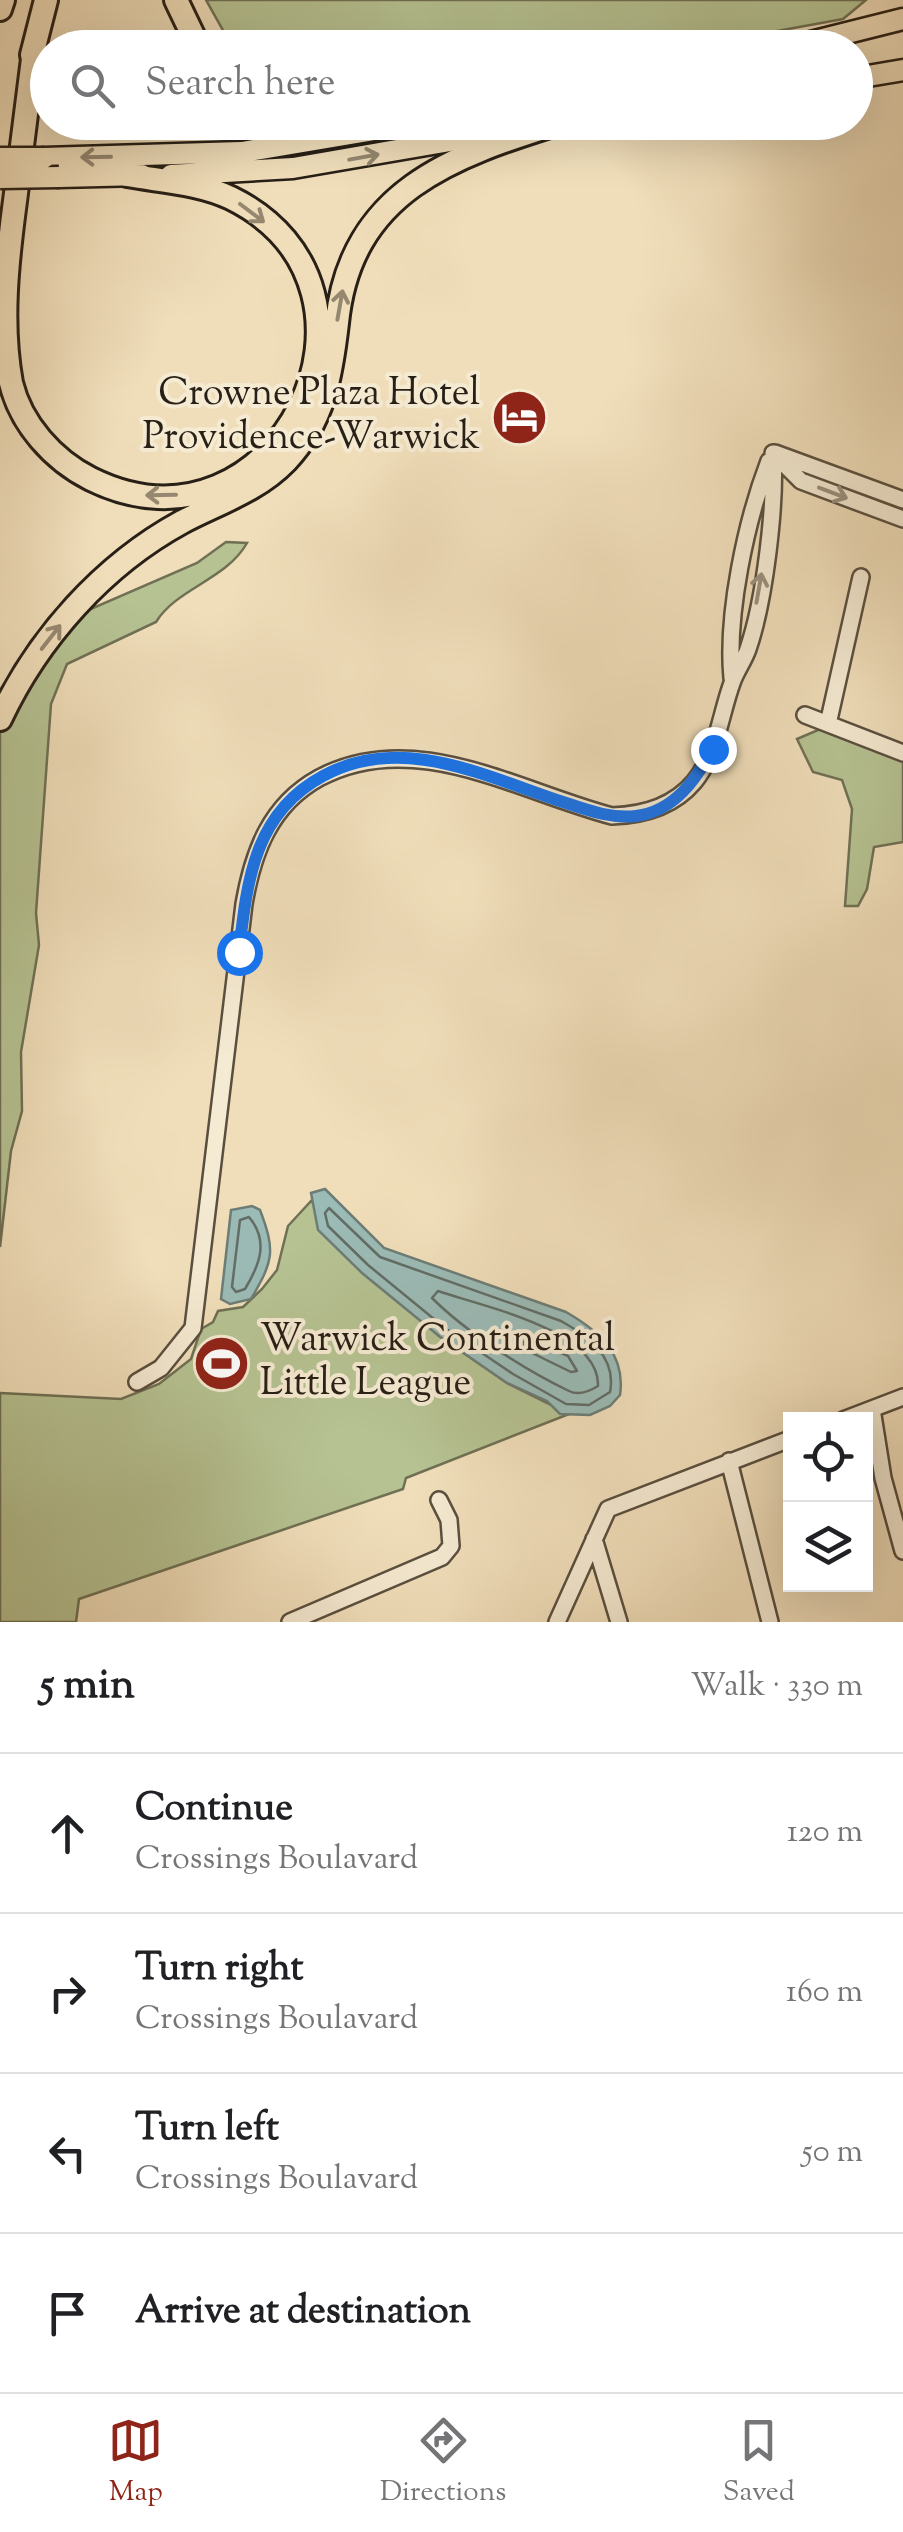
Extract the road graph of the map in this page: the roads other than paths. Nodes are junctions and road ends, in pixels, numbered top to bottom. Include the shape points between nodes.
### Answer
1 (3, 0) edge
2 (46, 0) edge
3 (176, 0) edge
4 (0, 10) edge
5 (903, 19) edge
6 (38, 30) edge
7 (190, 30) edge
8 (859, 30) edge
9 (903, 34) edge
10 (873, 39) edge
11 (30, 65) edge
12 (903, 70) edge
13 (873, 75) edge
14 (873, 78) edge
15 (903, 79) edge
16 (30, 82) edge
17 (314, 140) edge
18 (454, 140) edge
19 (505, 140) edge
20 (0, 158) edge
21 (128, 176) junction
22 (0, 178) edge
23 (0, 194) edge
24 (772, 453) junction
25 (903, 500) edge
26 (903, 519) edge
27 (861, 577) dead end
28 (805, 716) dead end
29 (0, 719) edge
30 (828, 724) junction
31 (903, 753) edge
32 (137, 1382) dead end
33 (903, 1396) edge
34 (872, 1409) junction
35 (864, 1412) edge
36 (783, 1442) edge
37 (729, 1461) junction
38 (439, 1500) dead end
39 (594, 1539) junction
40 (903, 1551) edge
41 (290, 1622) edge
42 (557, 1622) edge
43 (619, 1622) edge
44 (770, 1622) edge

1 - 4 highway
2 - 6 highway
3 - 7 highway
5 - 8 main road
9 - 10 main road
11 - 23 highway
12 - 13 main road
14 - 15 main road
21 -> 16 highway via 208,189 242,204 283,240 304,272 315,308 314,375 294,423 241,474 186,494 125,492 77,472 41,440 12,387 5,274
17 -> 20 main road, bridge via 242,152
21 -> 18 main road via 292,168
29 -> 19 highway via 36,656 112,572 180,524 266,479 297,448 329,385 348,271 364,238 412,184 457,156
21 - 22 main road, bridge
24 - 25 street
24 -> 26 street via 801,481
24 - 32 street via 775,498 748,649 713,749 676,799 641,816 612,816 406,756 344,764 310,783 266,828 252,861 193,1328 161,1368
27 - 30 street
28 - 30 street
30 - 31 street
33 - 34 street
34 - 35 street
34 - 40 street
36 - 37 street
37 - 39 street via 608,1510
37 - 44 street
38 - 41 street via 451,1546 442,1558
39 - 42 street
39 - 43 street

